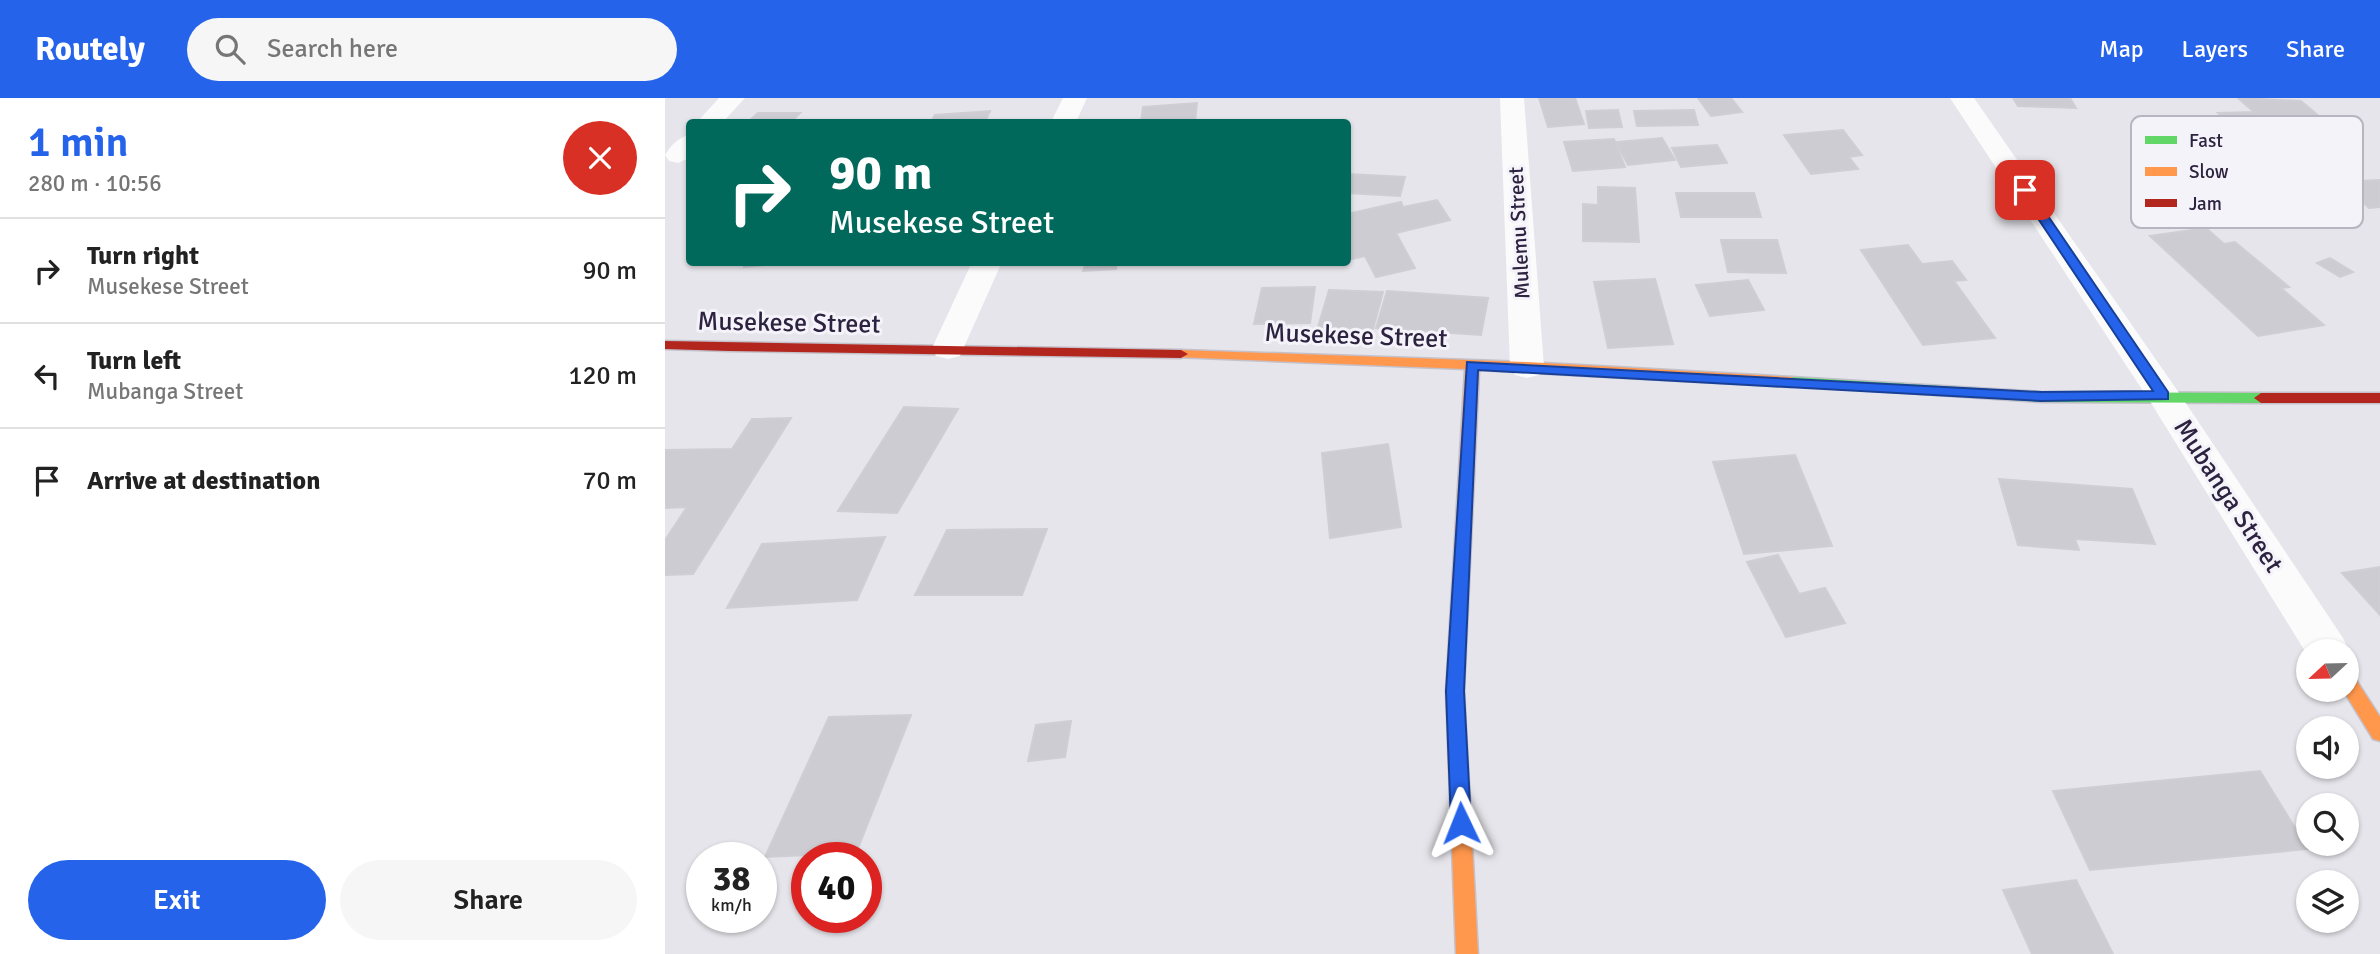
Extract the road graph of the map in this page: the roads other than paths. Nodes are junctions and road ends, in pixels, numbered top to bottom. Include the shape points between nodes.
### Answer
1 (733, 98) edge
2 (1075, 98) edge
3 (1512, 98) edge
4 (1962, 98) edge
5 (712, 119) edge
6 (1065, 119) edge
7 (985, 266) edge
8 (665, 345) edge
9 (948, 348) junction
10 (1472, 365) junction
11 (1527, 367) junction
12 (2163, 396) junction
13 (2380, 398) edge
14 (2320, 639) edge
15 (2359, 700) edge
16 (2380, 733) edge
17 (1467, 954) edge

1 - 5 street
2 - 6 street
3 - 11 street, Mulemu Street
4 - 12 street, Mubanga Street
7 - 9 street
8 - 9 street, Musekese Street via 875,351
9 - 10 street, Musekese Street
10 - 11 street, Musekese Street
10 - 17 street via 1455,691
11 - 12 street, Musekese Street via 2041,397
12 - 13 street, Musekese Street
12 - 14 street, Mubanga Street
15 - 16 street

